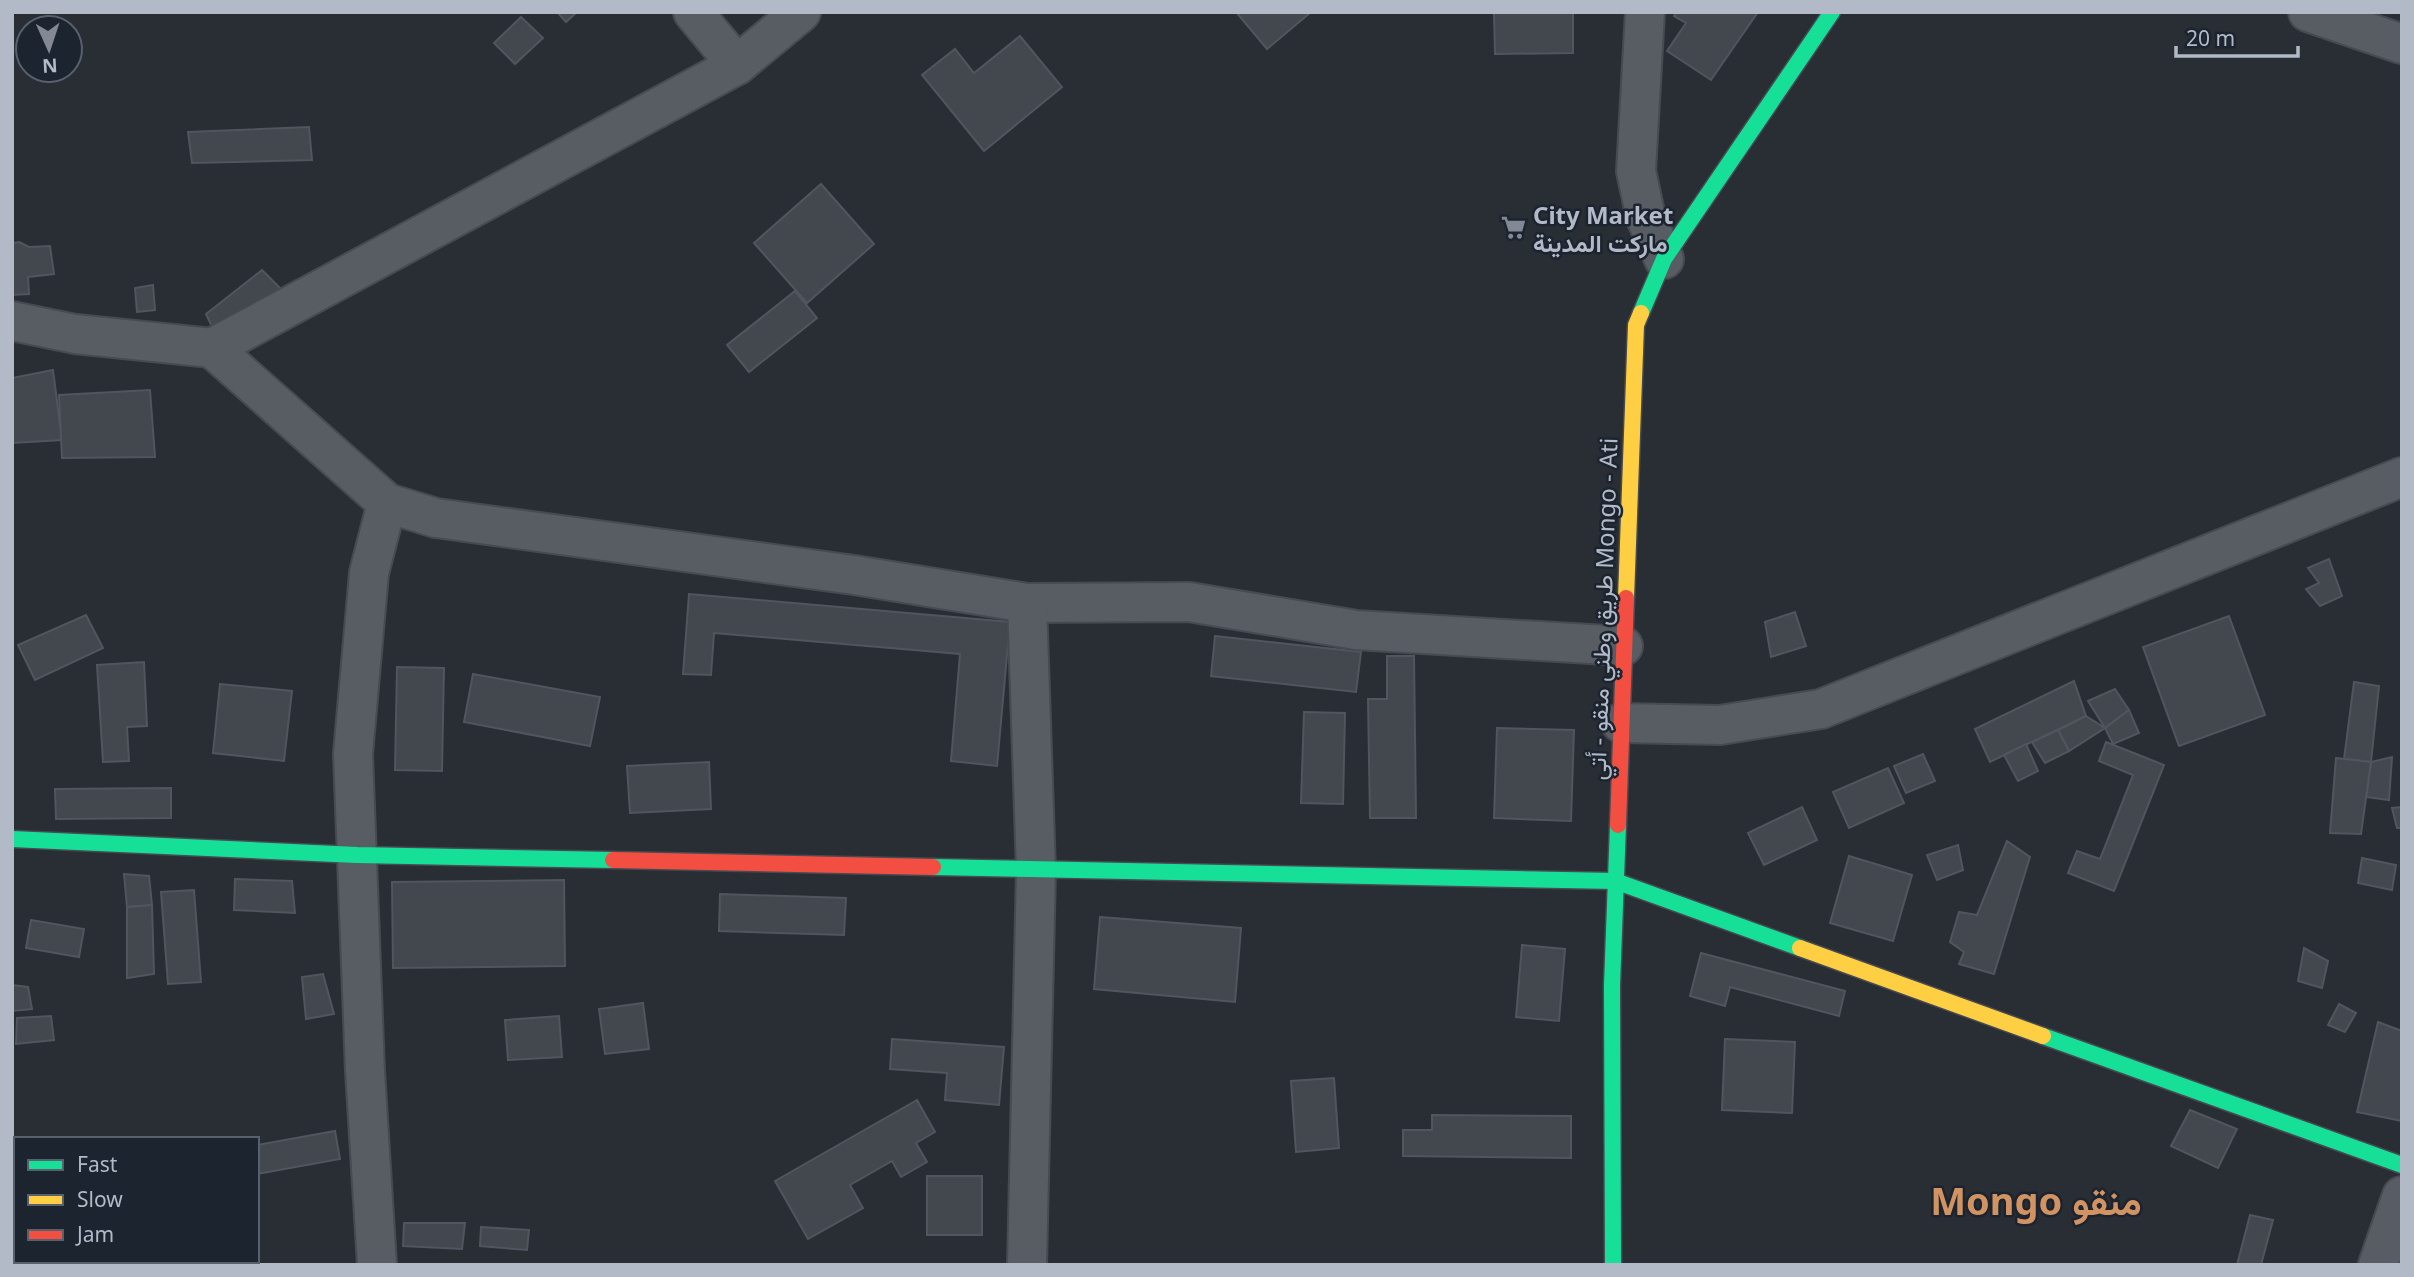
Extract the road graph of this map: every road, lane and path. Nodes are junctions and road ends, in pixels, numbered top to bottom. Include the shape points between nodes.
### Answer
1 (693, 12) edge
2 (801, 12) edge
3 (1645, 12) edge
4 (1832, 12) edge
5 (2308, 12) edge
6 (2402, 44) edge
7 (737, 65) junction
8 (1664, 259) junction
9 (12, 321) edge
10 (212, 348) junction
11 (2402, 477) edge
12 (387, 503) junction
13 (1027, 603) junction
14 (1623, 646) junction
15 (1620, 723) junction
16 (12, 839) edge
17 (357, 855) junction
18 (1036, 871) junction
19 (1615, 881) junction
20 (2402, 1165) edge
21 (2402, 1196) edge
22 (377, 1265) edge
23 (1027, 1265) edge
24 (1613, 1265) edge
25 (2378, 1265) edge

1 - 7 street
2 - 7 street
3 - 8 street via 1636,171 1646,218
4 - 8 street, طريق وطني منقو - أتي Mongo - Ati
5 - 6 street
7 - 10 street
8 - 14 street, طريق وطني منقو - أتي Mongo - Ati via 1636,325
9 - 10 street via 75,334
10 - 12 street
11 - 15 street via 1821,709 1720,725
12 - 13 street via 436,518
12 - 17 street via 369,573 354,754
13 - 14 street via 1189,602 1356,630
13 - 18 street
14 - 15 street, طريق وطني منقو - أتي Mongo - Ati
15 - 19 street, طريق وطني منقو - أتي Mongo - Ati
16 - 17 street
17 - 18 street
17 - 22 street
18 - 19 street
18 - 23 street
19 - 20 street
19 - 24 street, طريق وطني منقو - أتي Mongo - Ati
21 - 25 street

